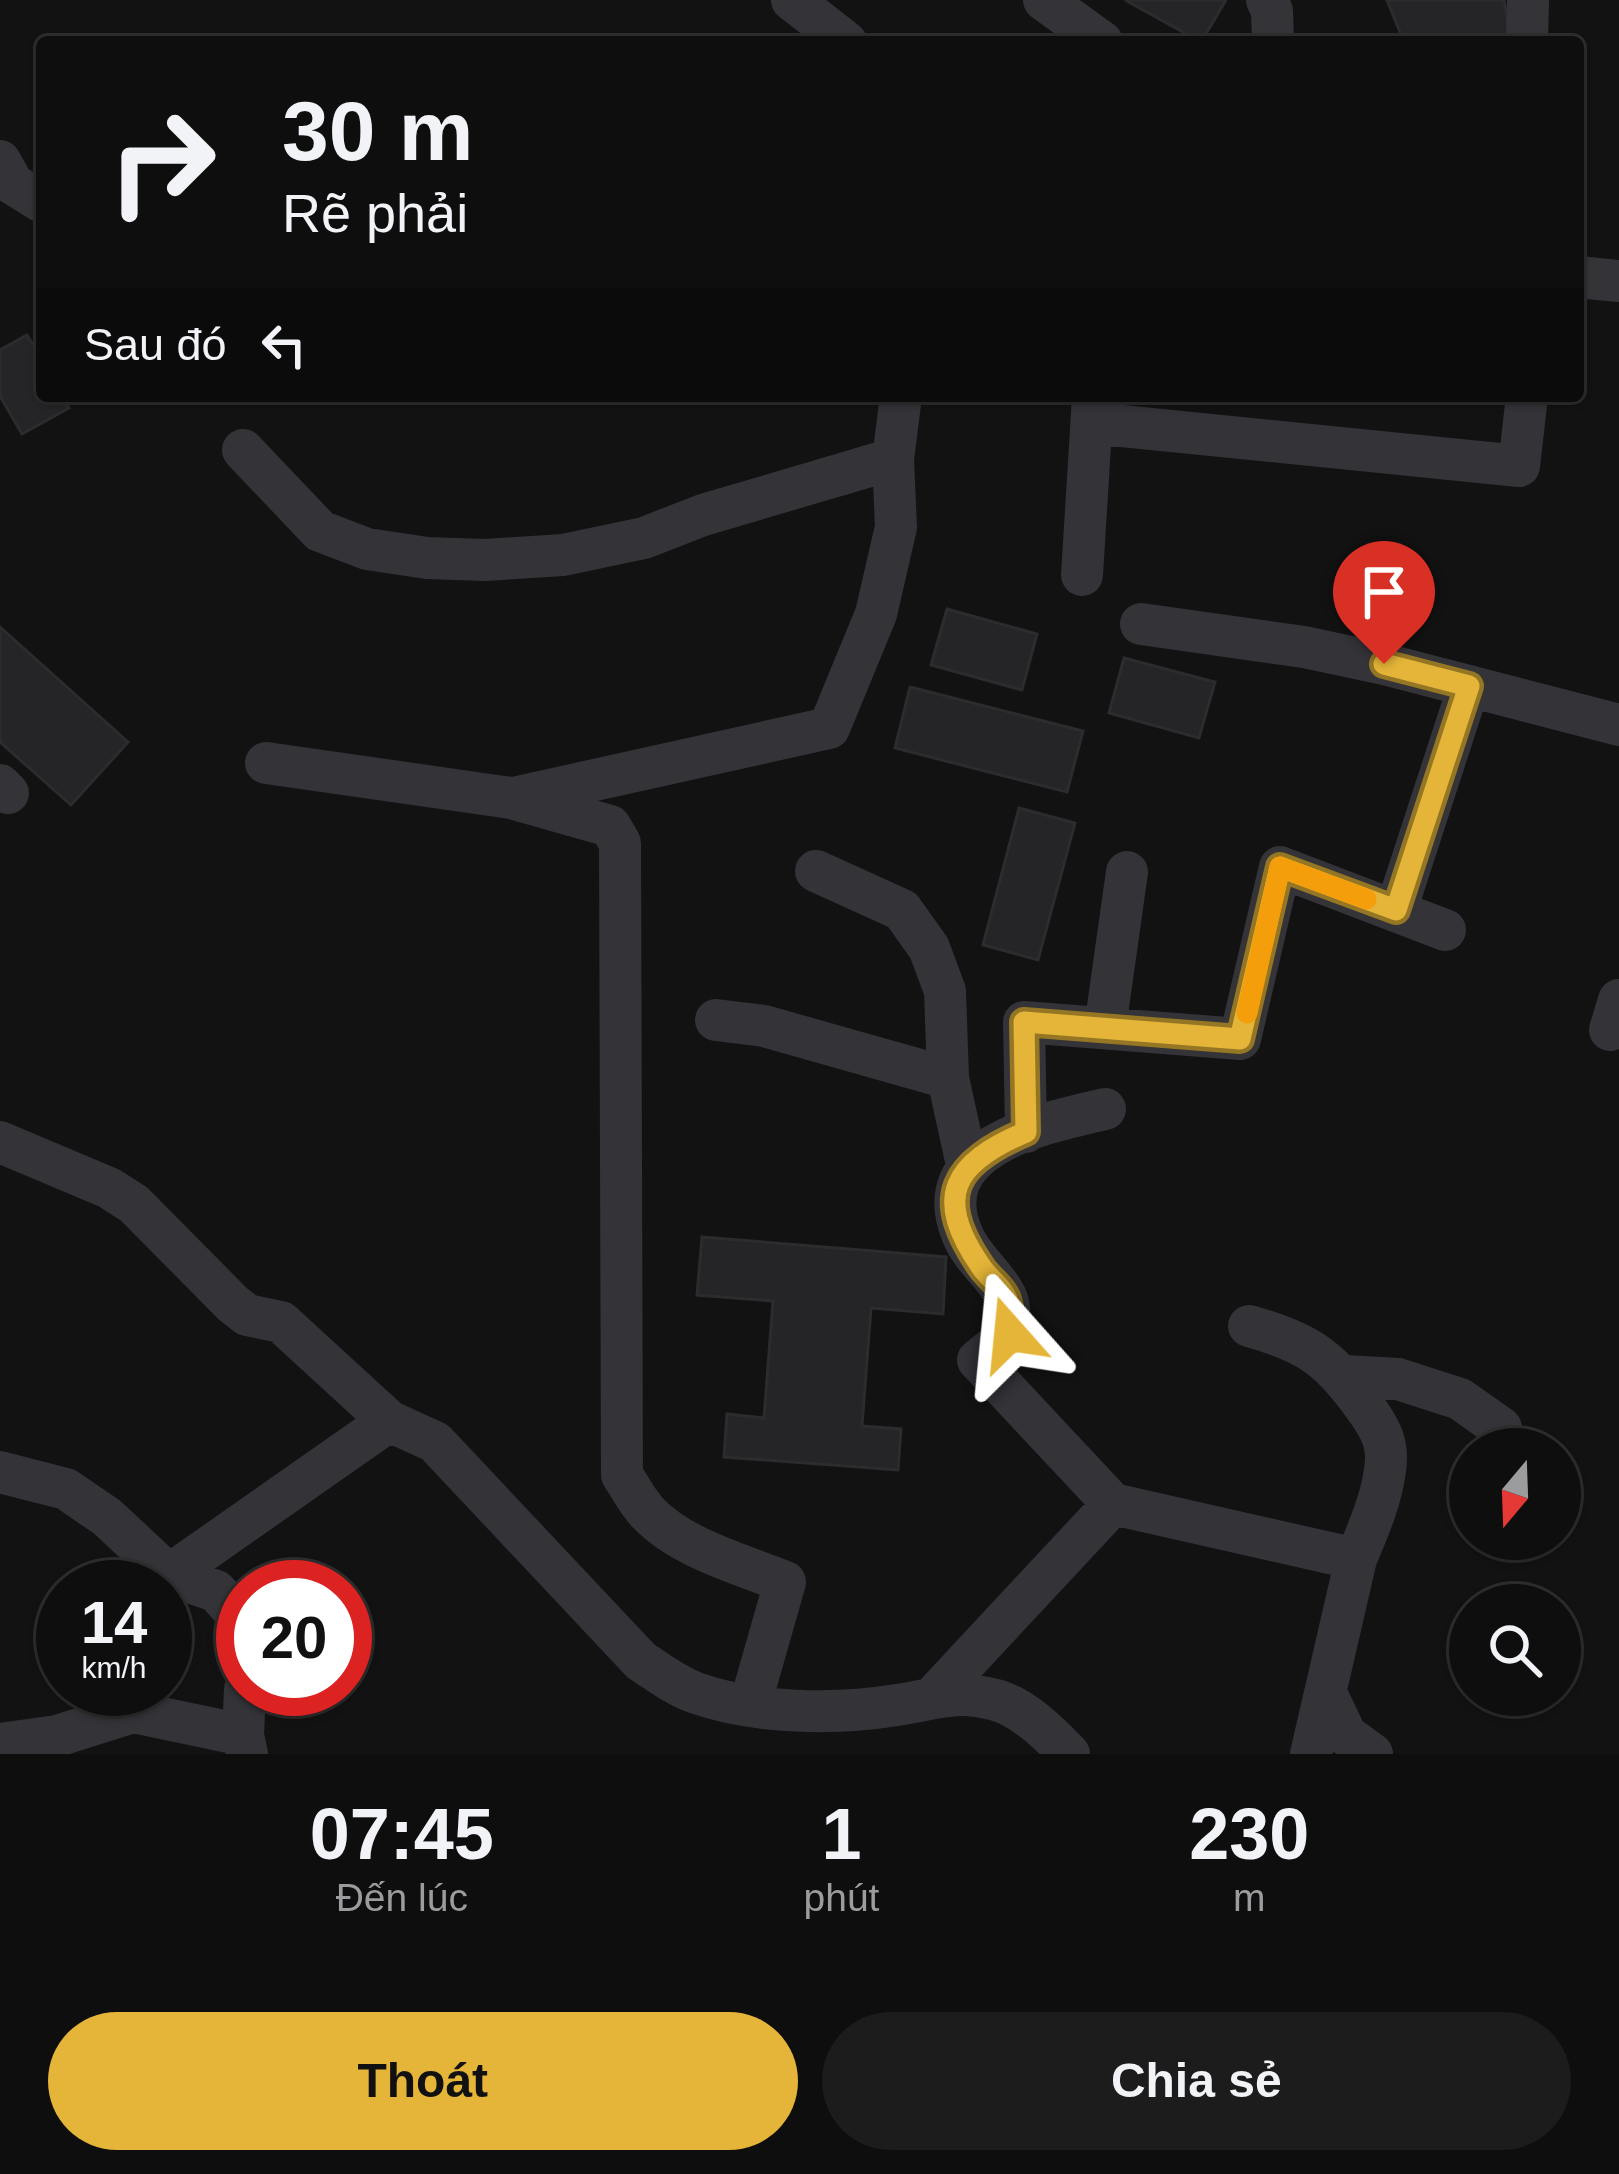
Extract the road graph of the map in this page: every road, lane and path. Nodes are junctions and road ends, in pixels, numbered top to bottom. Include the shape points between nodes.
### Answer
1 (792, 0) edge
2 (1044, 0) edge
3 (1528, 0) edge
4 (838, 36) edge
5 (1094, 36) edge
6 (1527, 36) edge
7 (18, 182) edge
8 (36, 221) edge
9 (1584, 277) edge
10 (1619, 280) edge
11 (900, 402) edge
12 (1526, 402) edge
13 (1092, 410) edge
14 (244, 451) dead end
15 (893, 459) junction
16 (1082, 575) dead end
17 (1141, 624) dead end
18 (1469, 686) junction
19 (1619, 725) edge
20 (266, 763) dead end
21 (511, 798) junction
22 (816, 871) dead end
23 (1127, 872) dead end
24 (1396, 910) junction
25 (1445, 930) dead end
26 (716, 1020) dead end
27 (1105, 1028) junction
28 (948, 1078) junction
29 (1105, 1109) dead end
30 (1026, 1132) junction
31 (0, 1142) edge
32 (967, 1165) junction
33 (1249, 1326) dead end
34 (1345, 1376) junction
35 (389, 1421) junction
36 (1501, 1427) dead end
37 (0, 1472) edge
38 (1113, 1504) junction
39 (1356, 1559) junction
40 (153, 1560) edge
41 (190, 1560) edge
42 (1326, 1693) junction
43 (934, 1696) junction
44 (750, 1705) junction
45 (0, 1744) edge
46 (245, 1745) edge
47 (1070, 1754) edge
48 (1311, 1754) edge
49 (1372, 1754) edge

1 - 4 street
2 - 5 street
3 - 6 street
7 - 8 street
9 - 10 street
11 - 15 street
12 - 13 street via 1519,466
13 - 16 street
14 - 15 street via 320,531 367,549 484,560 644,538
15 - 21 street via 896,527 876,614 829,728
17 - 18 street via 1304,647
18 - 19 street
18 - 24 street
20 - 21 street
21 - 44 street via 610,826 620,843 622,1475 663,1525 785,1582
22 - 28 street via 902,910 929,948 945,991
23 - 27 street
24 - 25 street
24 - 27 street via 1280,867 1240,1039
26 - 28 street
27 - 30 street via 1024,1022
28 - 32 street
29 - 30 street
30 - 32 street
31 - 35 street via 134,1204 233,1304 294,1331
32 - 38 street via 954,1196 962,1235 1008,1299 1010,1334 977,1360
33 - 34 street via 1321,1356
34 - 36 street via 1398,1379 1460,1399
34 - 39 street via 1385,1434 1377,1508
35 - 41 street
35 - 44 street via 435,1442 640,1661 695,1693
37 - 40 street via 66,1489
38 - 39 street
38 - 43 street
39 - 42 street
42 - 48 street
42 - 49 street via 1346,1735
43 - 44 street via 823,1711
43 - 47 street via 1001,1701
45 - 46 street via 133,1712

